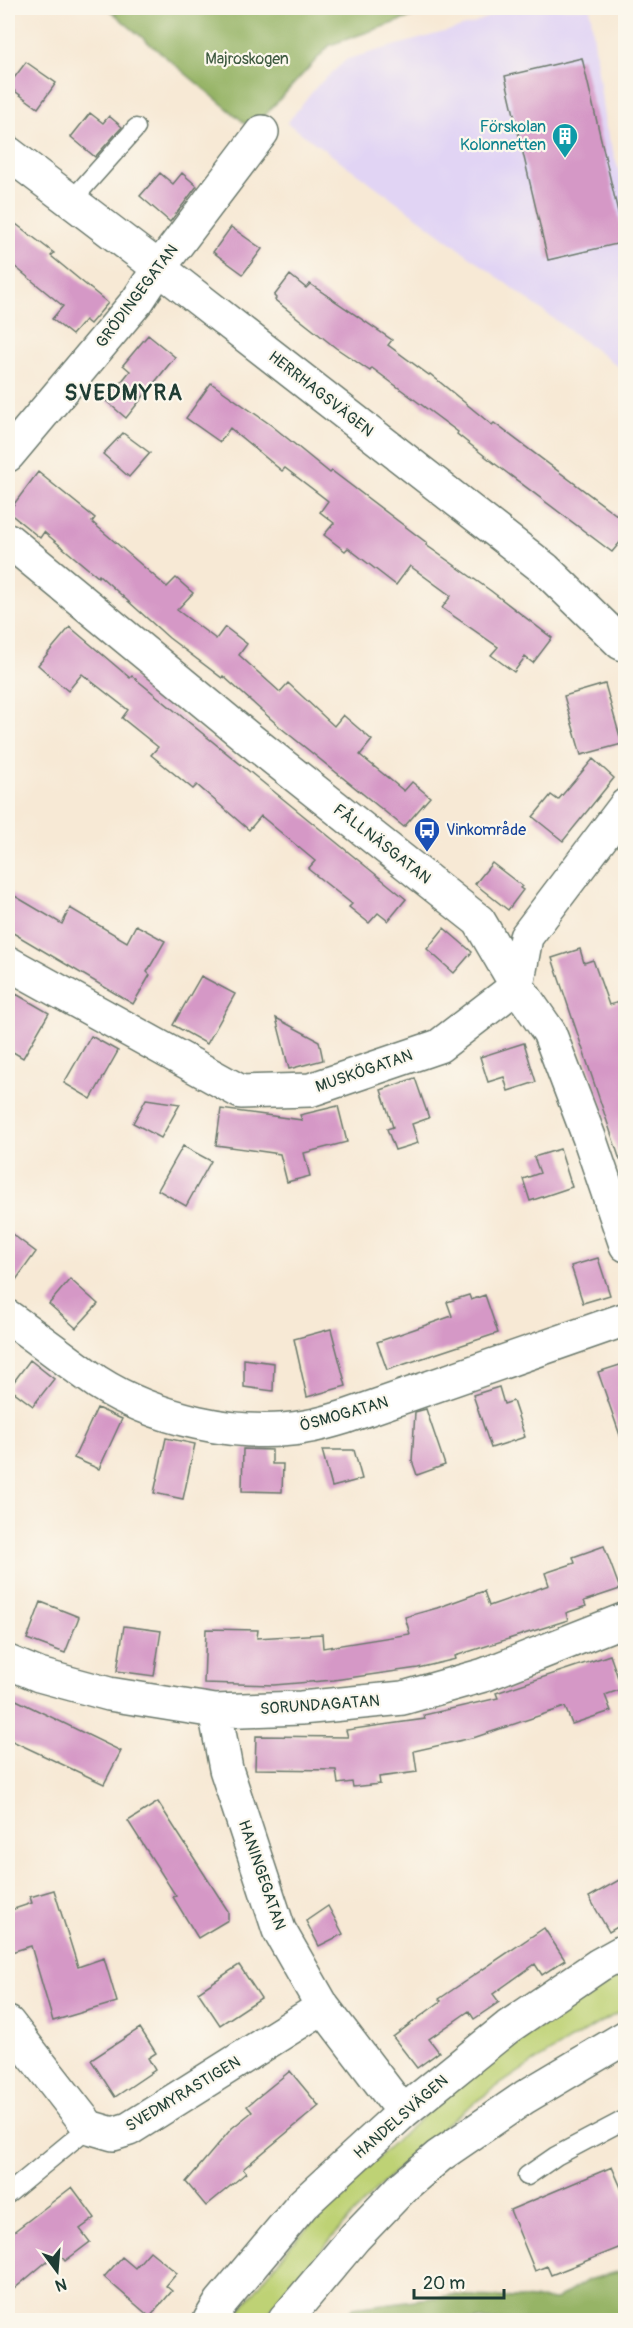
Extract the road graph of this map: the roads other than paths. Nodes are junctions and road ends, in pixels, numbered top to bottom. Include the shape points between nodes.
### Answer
1 (136, 128) dead end
2 (262, 132) dead end
3 (8, 153) edge
4 (71, 201) junction
5 (159, 268) junction
6 (8, 455) edge
7 (8, 540) edge
8 (626, 645) edge
9 (626, 805) edge
10 (8, 963) edge
11 (517, 986) junction
12 (626, 1245) edge
13 (8, 1317) edge
14 (626, 1319) edge
15 (626, 1619) edge
16 (8, 1662) edge
17 (215, 1711) junction
18 (626, 1950) edge
19 (323, 2007) junction
20 (8, 2023) edge
21 (626, 2037) edge
22 (403, 2112) junction
23 (626, 2119) edge
24 (88, 2127) junction
25 (527, 2176) dead end
26 (8, 2194) edge
27 (210, 2320) edge
28 (285, 2320) edge

1 - 4 lane
2 - 5 street, GRÖDINGEGATAN
3 - 4 street, HERRHAGSVÄGEN
4 - 5 street, HERRHAGSVÄGEN
5 - 6 street, GRÖDINGEGATAN via 138,300
5 - 8 street, HERRHAGSVÄGEN via 545,569
7 - 11 street, FÅLLNÄSGATAN via 479,921
9 - 11 street via 526,937
10 - 11 street, MUSKÖGATAN via 241,1092 310,1090 439,1046
11 - 12 street, FÅLLNÄSGATAN via 549,1032
13 - 14 street, ÖSMOGATAN via 99,1383 144,1405 191,1422 269,1430 304,1428 345,1417
15 - 17 street, SORUNDAGATAN via 484,1675 403,1698
16 - 17 street, SORUNDAGATAN via 39,1675 109,1694
17 - 19 street, HANINGEGATAN via 226,1769 279,1930
18 - 22 street, HANDELSVÄGEN via 508,2027
19 - 22 street, HANINGEGATAN
19 - 24 street, SVEDMYRASTIGEN via 129,2130 113,2134
20 - 24 street
21 - 28 street via 525,2097 439,2156 355,2238
22 - 27 street, HANDELSVÄGEN via 303,2204
23 - 25 lane
24 - 26 lane

